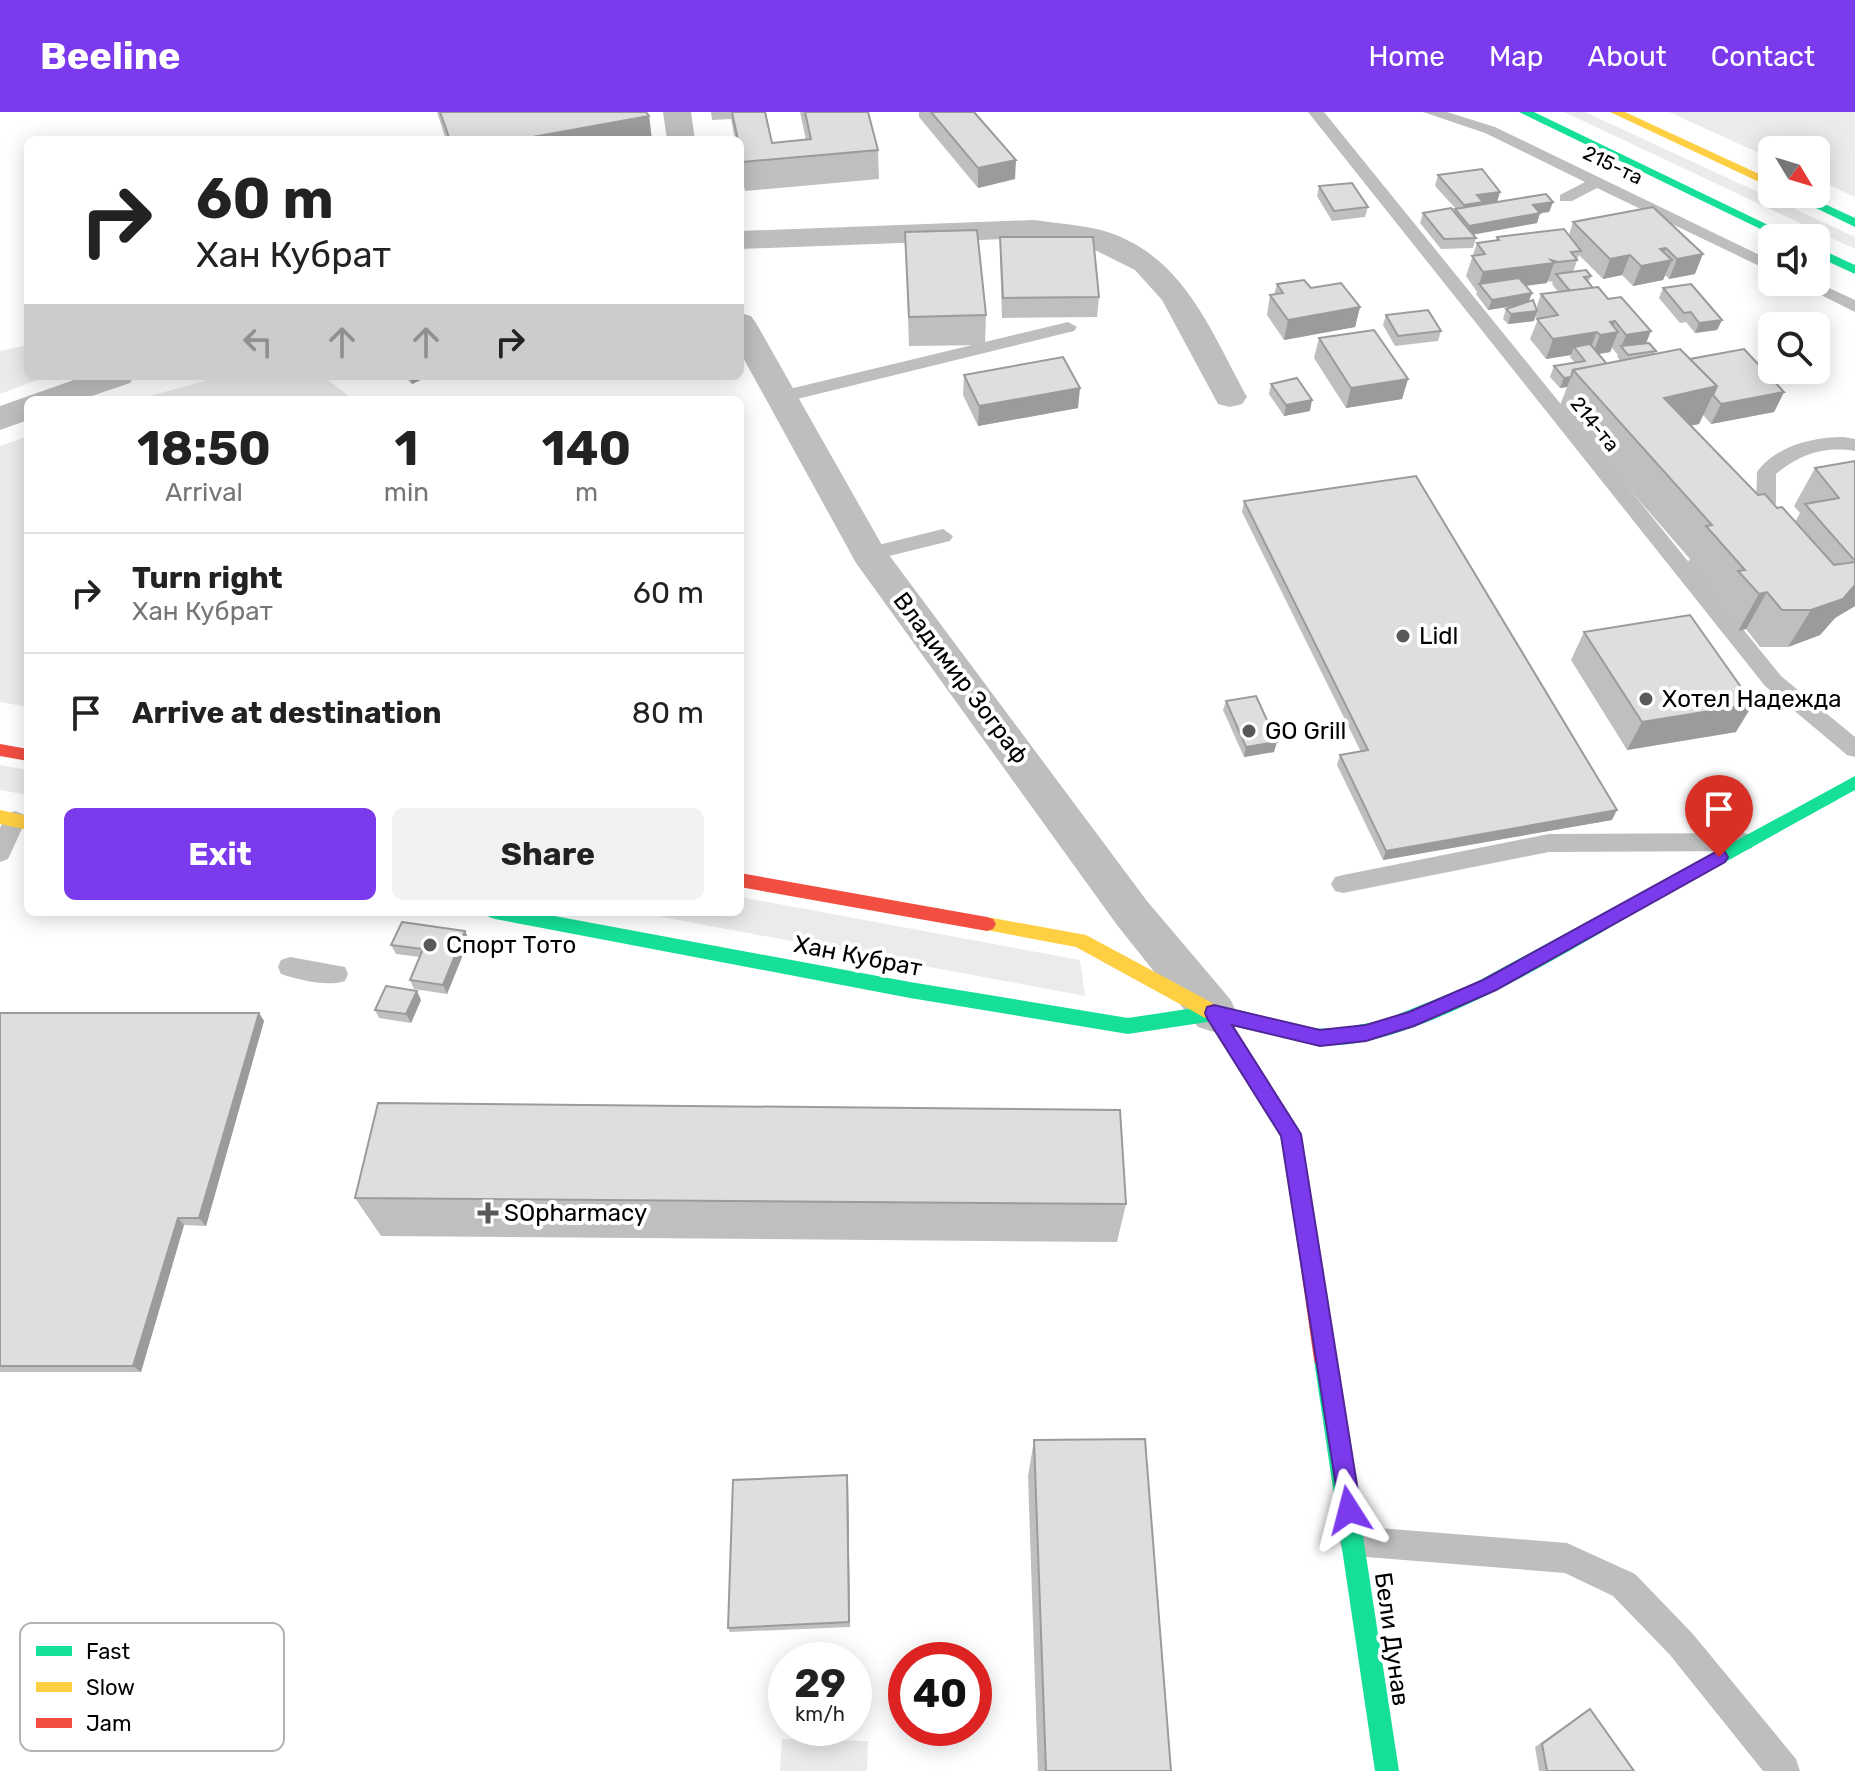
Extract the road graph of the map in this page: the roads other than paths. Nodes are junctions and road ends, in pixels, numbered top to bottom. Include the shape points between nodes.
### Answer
1 (677, 112) edge
2 (1316, 112) edge
3 (1431, 112) edge
4 (1525, 112) edge
5 (1616, 112) edge
6 (680, 136) edge
7 (1758, 178) edge
8 (1597, 182) junction
9 (1566, 198) dead end
10 (1823, 208) edge
11 (1855, 223) edge
12 (1760, 224) edge
13 (744, 240) edge
14 (1830, 258) edge
15 (1758, 260) edge
16 (1855, 270) edge
17 (1830, 295) edge
18 (1855, 307) edge
19 (1068, 327) dead end
20 (744, 330) edge
21 (106, 380) edge
22 (58, 396) edge
23 (781, 397) junction
24 (1230, 397) dead end
25 (24, 409) edge
26 (0, 419) edge
27 (1855, 445) edge
28 (1766, 503) edge
29 (943, 536) dead end
30 (869, 554) junction
31 (1855, 749) edge
32 (0, 750) edge
33 (24, 754) edge
34 (1855, 782) edge
35 (14, 820) edge
36 (1747, 842) junction
37 (0, 853) edge
38 (744, 881) edge
39 (1343, 884) dead end
40 (516, 916) edge
41 (290, 967) dead end
42 (336, 974) dead end
43 (1214, 1013) junction
44 (1354, 1541) junction
45 (1387, 1771) edge
46 (1784, 1771) edge

1 - 6 street
2 - 31 lane, 214-та via 1773,681
3 - 8 lane, 215-та via 1490,130
4 - 12 street
5 - 7 street
8 - 9 lane
8 - 15 lane, 215-та
10 - 11 street
13 - 24 street via 1034,229 1095,238 1146,263 1176,296
14 - 16 street
17 - 18 lane
19 - 23 lane
20 - 23 street, Владимир Зограф
21 - 22 street
23 - 30 street, Владимир Зограф
25 - 26 street
27 - 28 lane via 1808,445 1782,458 1766,472
29 - 30 lane
30 - 43 street, Владимир Зограф via 1132,913
32 - 33 street
34 - 36 street, Хан Кубрат
35 - 37 lane
36 - 39 lane via 1549,843
36 - 43 street, Хан Кубрат via 1489,985 1414,1018 1366,1033 1320,1038
38 - 43 street, Хан Кубрат via 1080,940
40 - 43 street, Хан Кубрат via 1128,1026
41 - 42 lane
43 - 44 street, Бели Дунав via 1291,1134
44 - 45 street, Бели Дунав
44 - 46 lane via 1567,1558 1624,1585 1681,1644

